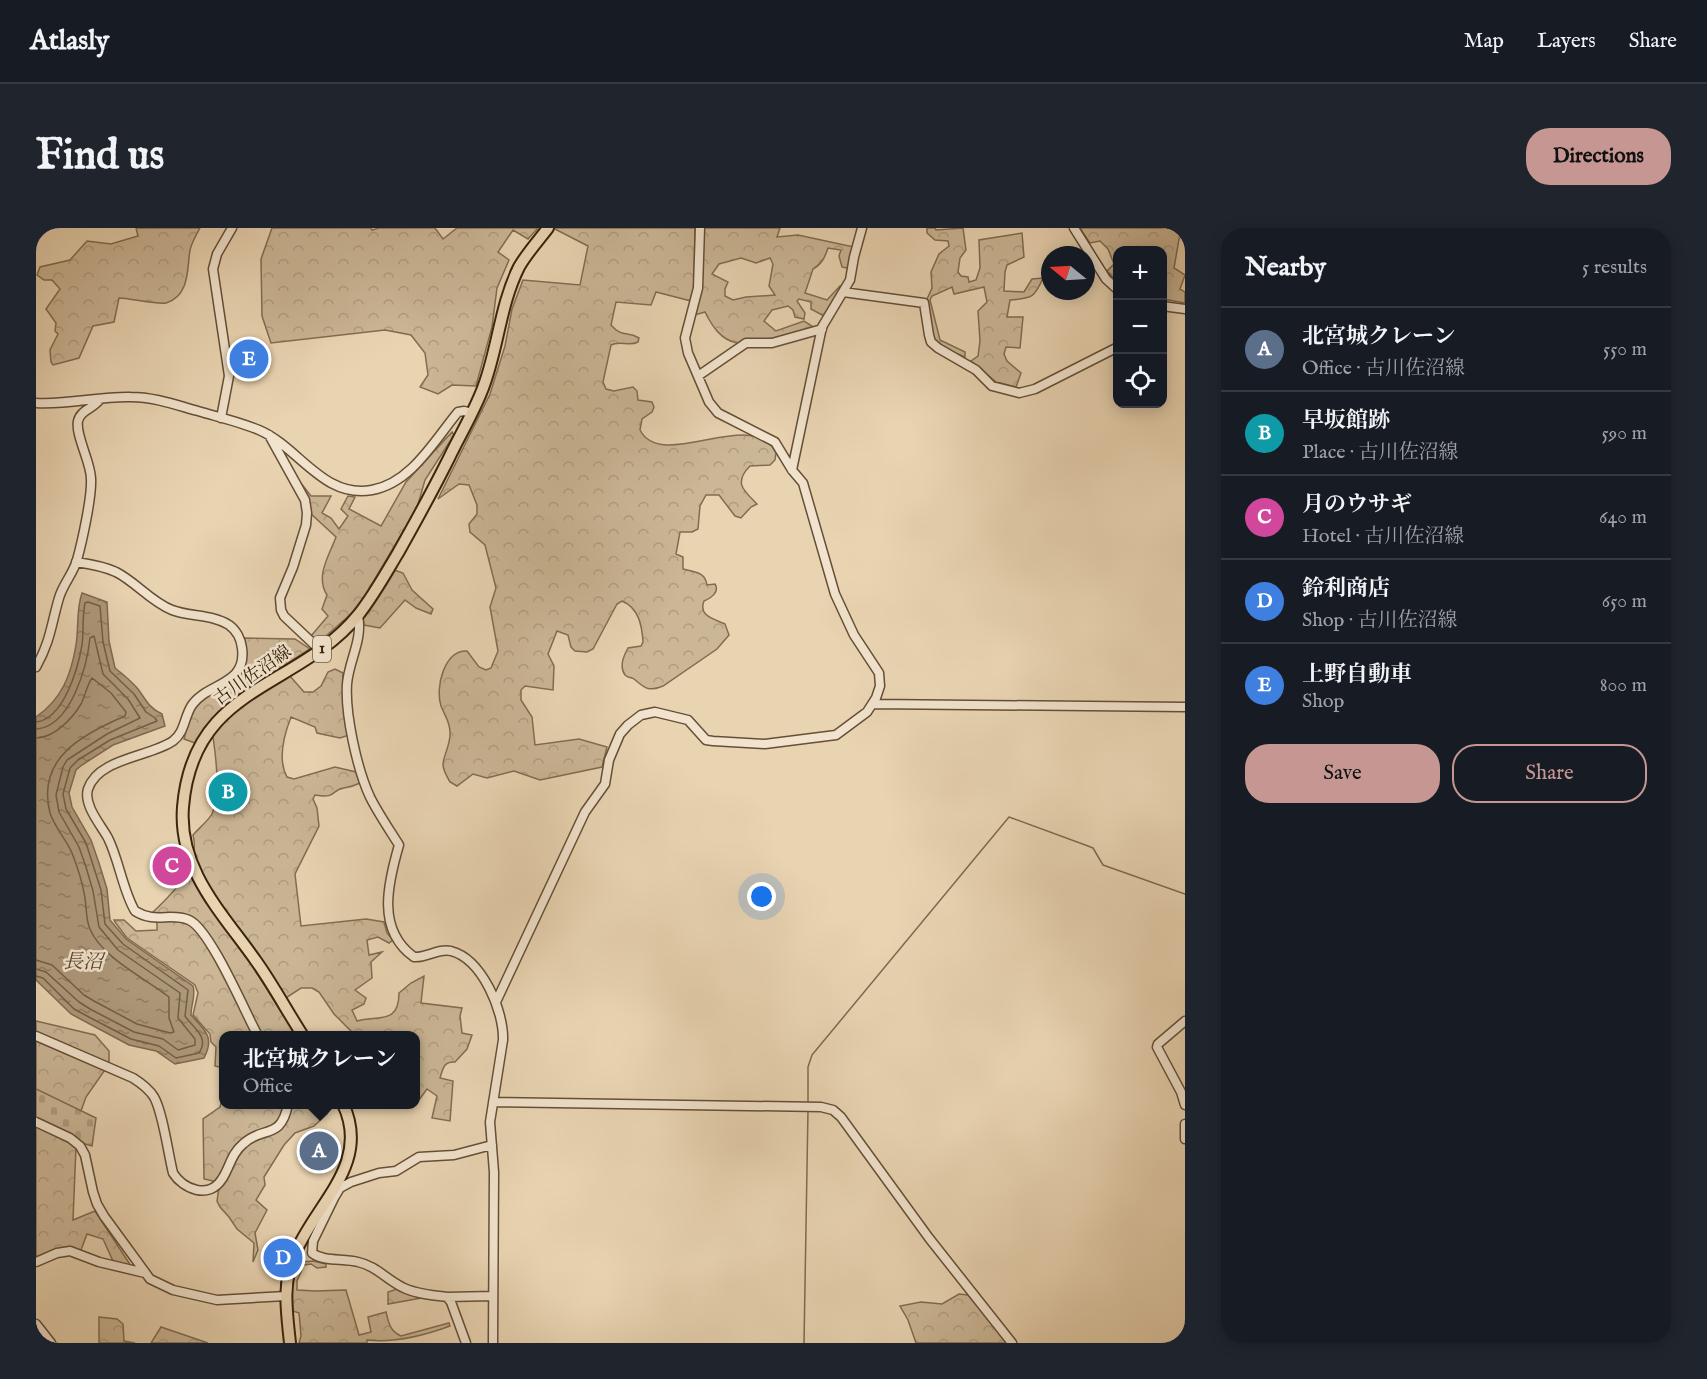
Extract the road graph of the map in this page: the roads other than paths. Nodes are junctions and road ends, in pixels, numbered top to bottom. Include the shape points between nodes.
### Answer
1 (232, 228) edge
2 (548, 228) edge
3 (699, 228) edge
4 (862, 228) edge
5 (1074, 228) edge
6 (1113, 285) edge
7 (843, 292) junction
8 (1167, 307) edge
9 (1185, 309) edge
10 (822, 329) junction
11 (1113, 350) edge
12 (698, 376) junction
13 (100, 399) junction
14 (36, 403) edge
15 (472, 413) junction
16 (221, 418) junction
17 (268, 435) junction
18 (792, 470) junction
19 (76, 562) junction
20 (358, 616) junction
21 (320, 650) junction
22 (36, 667) edge
23 (874, 704) junction
24 (1185, 707) edge
25 (496, 1002) junction
26 (1185, 1021) edge
27 (256, 1031) edge
28 (300, 1031) edge
29 (36, 1036) edge
30 (493, 1102) junction
31 (1185, 1105) edge
32 (286, 1109) edge
33 (345, 1109) edge
34 (36, 1122) edge
35 (1185, 1124) edge
36 (1185, 1139) edge
37 (492, 1145) junction
38 (332, 1196) junction
39 (36, 1262) edge
40 (144, 1273) junction
41 (286, 1296) junction
42 (447, 1296) junction
43 (493, 1296) junction
44 (36, 1324) edge
45 (51, 1343) edge
46 (290, 1343) edge
47 (466, 1343) edge
48 (493, 1343) edge
49 (1012, 1343) edge

1 - 16 street via 213,268 229,376
2 - 15 main road, 古川佐沼線 / 1 via 514,279 491,367
3 - 12 street via 698,288 685,338
4 - 7 street via 852,275
5 - 6 street
7 - 10 street
7 - 11 street via 924,303 931,342 976,370 992,386 1019,393 1035,389
8 - 9 street
10 - 12 street via 772,343 746,343
10 - 18 street
12 - 18 street via 718,413 775,442
13 - 14 street
13 - 16 street via 143,398
13 - 19 street via 82,413 78,423 92,480
15 - 17 street via 458,412 411,469 390,485 370,490 349,490 330,484
15 - 20 main road, 古川佐沼線 / 1 via 421,513
16 - 17 street
17 - 21 street via 305,500 307,513 293,567 280,598 281,610
18 - 23 street via 806,487 835,594 854,635 879,673 880,686
19 - 22 street via 62,587 51,636
19 - 27 street via 115,571 176,612 222,621 242,643 239,670 193,704 177,738 98,775 87,793 135,911 158,919 180,918 196,924 212,946
20 - 21 main road, 古川佐沼線 / 1
20 - 25 street via 359,640 349,671 347,702 364,782 399,845 388,901 389,923 414,957 447,951 463,957 482,976
21 - 28 main road, 古川佐沼線 / 1 via 242,699 216,723 194,760 182,824 187,852 199,880
23 - 24 street
23 - 25 street via 836,735 765,744 706,740 688,720 655,712 636,718 620,734 609,760 605,784 585,812
25 - 30 street via 503,1033
26 - 31 street via 1157,1047
29 - 32 street via 133,1078 146,1088 159,1108 173,1173 193,1190 216,1186 241,1146 275,1130
30 - 37 street
30 - 49 street via 827,1107 841,1117
33 - 38 main road via 351,1126 350,1152
34 - 40 street via 80,1146 98,1204
35 - 36 street
37 - 38 street via 454,1155 419,1157 396,1171 351,1182
37 - 43 street
38 - 41 main road via 294,1255
38 - 42 street via 313,1241 312,1253 358,1262 407,1289
39 - 40 street via 70,1251
40 - 41 street via 165,1287 217,1300
41 - 46 main road
42 - 43 street
42 - 47 street
43 - 48 street
44 - 45 street

